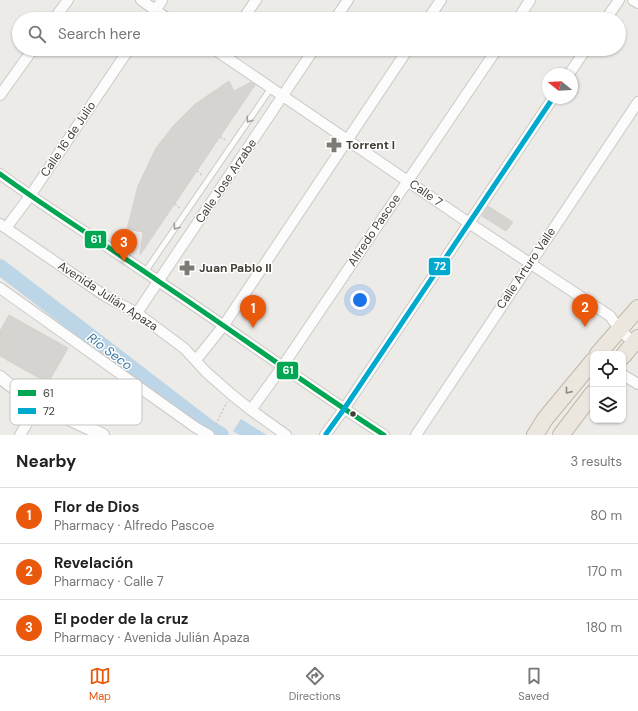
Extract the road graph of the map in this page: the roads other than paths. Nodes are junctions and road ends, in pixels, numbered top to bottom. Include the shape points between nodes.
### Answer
1 (68, 0) edge
2 (141, 0) edge
3 (162, 0) edge
4 (256, 0) edge
5 (348, 0) edge
6 (441, 0) edge
7 (530, 0) edge
8 (619, 0) edge
9 (633, 0) edge
10 (638, 3) edge
11 (59, 12) edge
12 (151, 12) edge
13 (155, 12) edge
14 (248, 12) edge
15 (340, 12) edge
16 (433, 12) edge
17 (522, 12) edge
18 (611, 12) edge
19 (28, 56) edge
20 (124, 56) edge
21 (227, 56) edge
22 (309, 56) edge
23 (403, 56) edge
24 (492, 56) edge
25 (581, 56) edge
26 (573, 68) edge
27 (271, 88) junction
28 (0, 95) edge
29 (282, 96) junction
30 (638, 102) edge
31 (548, 104) edge
32 (348, 139) junction
33 (0, 174) edge
34 (408, 180) junction
35 (30, 196) junction
36 (469, 223) junction
37 (3, 226) edge
38 (530, 263) junction
39 (145, 272) junction
40 (159, 281) junction
41 (0, 288) edge
42 (638, 308) edge
43 (137, 313) junction
44 (224, 326) junction
45 (619, 329) junction
46 (636, 340) edge
47 (601, 351) edge
48 (626, 352) edge
49 (196, 360) junction
50 (590, 364) edge
51 (282, 367) junction
52 (0, 377) edge
53 (626, 377) edge
54 (122, 379) edge
55 (638, 384) edge
56 (10, 385) edge
57 (142, 394) edge
58 (590, 397) edge
59 (344, 409) junction
60 (251, 410) junction
61 (26, 425) edge
62 (82, 425) edge
63 (192, 431) edge
64 (211, 433) edge
65 (20, 435) edge
66 (103, 435) edge
67 (286, 435) edge
68 (325, 435) edge
69 (384, 435) edge
70 (416, 435) edge
71 (535, 435) edge
72 (561, 435) edge

1 - 11 street
2 - 12 street
3 - 13 street
4 - 14 street
5 - 15 street
6 - 16 street
7 - 17 street
8 - 18 street
9 - 10 street
19 - 28 street
20 - 35 street, Calle 16 de Julio
21 - 27 street, Calle 7
22 - 29 street, Calle Jose Arzabe
23 - 32 street
24 - 34 street, Alfredo Pascoe
25 - 26 street
27 - 29 street, Calle 7
27 -> 39 lane
29 - 32 street, Calle 7
29 - 40 street, Calle Jose Arzabe
30 - 38 street, Calle Arturo Valle
31 - 36 street
32 - 34 street, Calle 7
32 - 44 street
33 - 35 street
34 - 36 street, Calle 7
34 - 51 street, Alfredo Pascoe
35 - 37 street, Calle 16 de Julio
35 - 39 street
36 - 38 street, Calle 7
36 - 59 street
37 - 43 street, Avenida Julián Apaza via 105,296
38 - 45 street, Calle 7 via 610,316
38 - 70 street, Calle Arturo Valle
39 - 40 street
40 - 43 street, Calle Jose Arzabe
40 - 44 street
41 - 54 street
42 - 45 highway
43 - 49 street, Avenida Julián Apaza
44 - 49 street
44 - 51 street
45 - 46 street, Calle 7
45 - 47 highway
46 - 48 highway
49 - 60 street, Avenida Julián Apaza via 206,372
50 -> 71 highway
51 - 59 street
51 - 60 street, Alfredo Pascoe
52 - 56 street
53 - 55 street
57 - 63 street
58 - 72 highway
59 - 68 street
59 - 69 street
60 - 67 street, Avenida Julián Apaza
61 - 65 street
62 - 66 street
63 - 64 street

